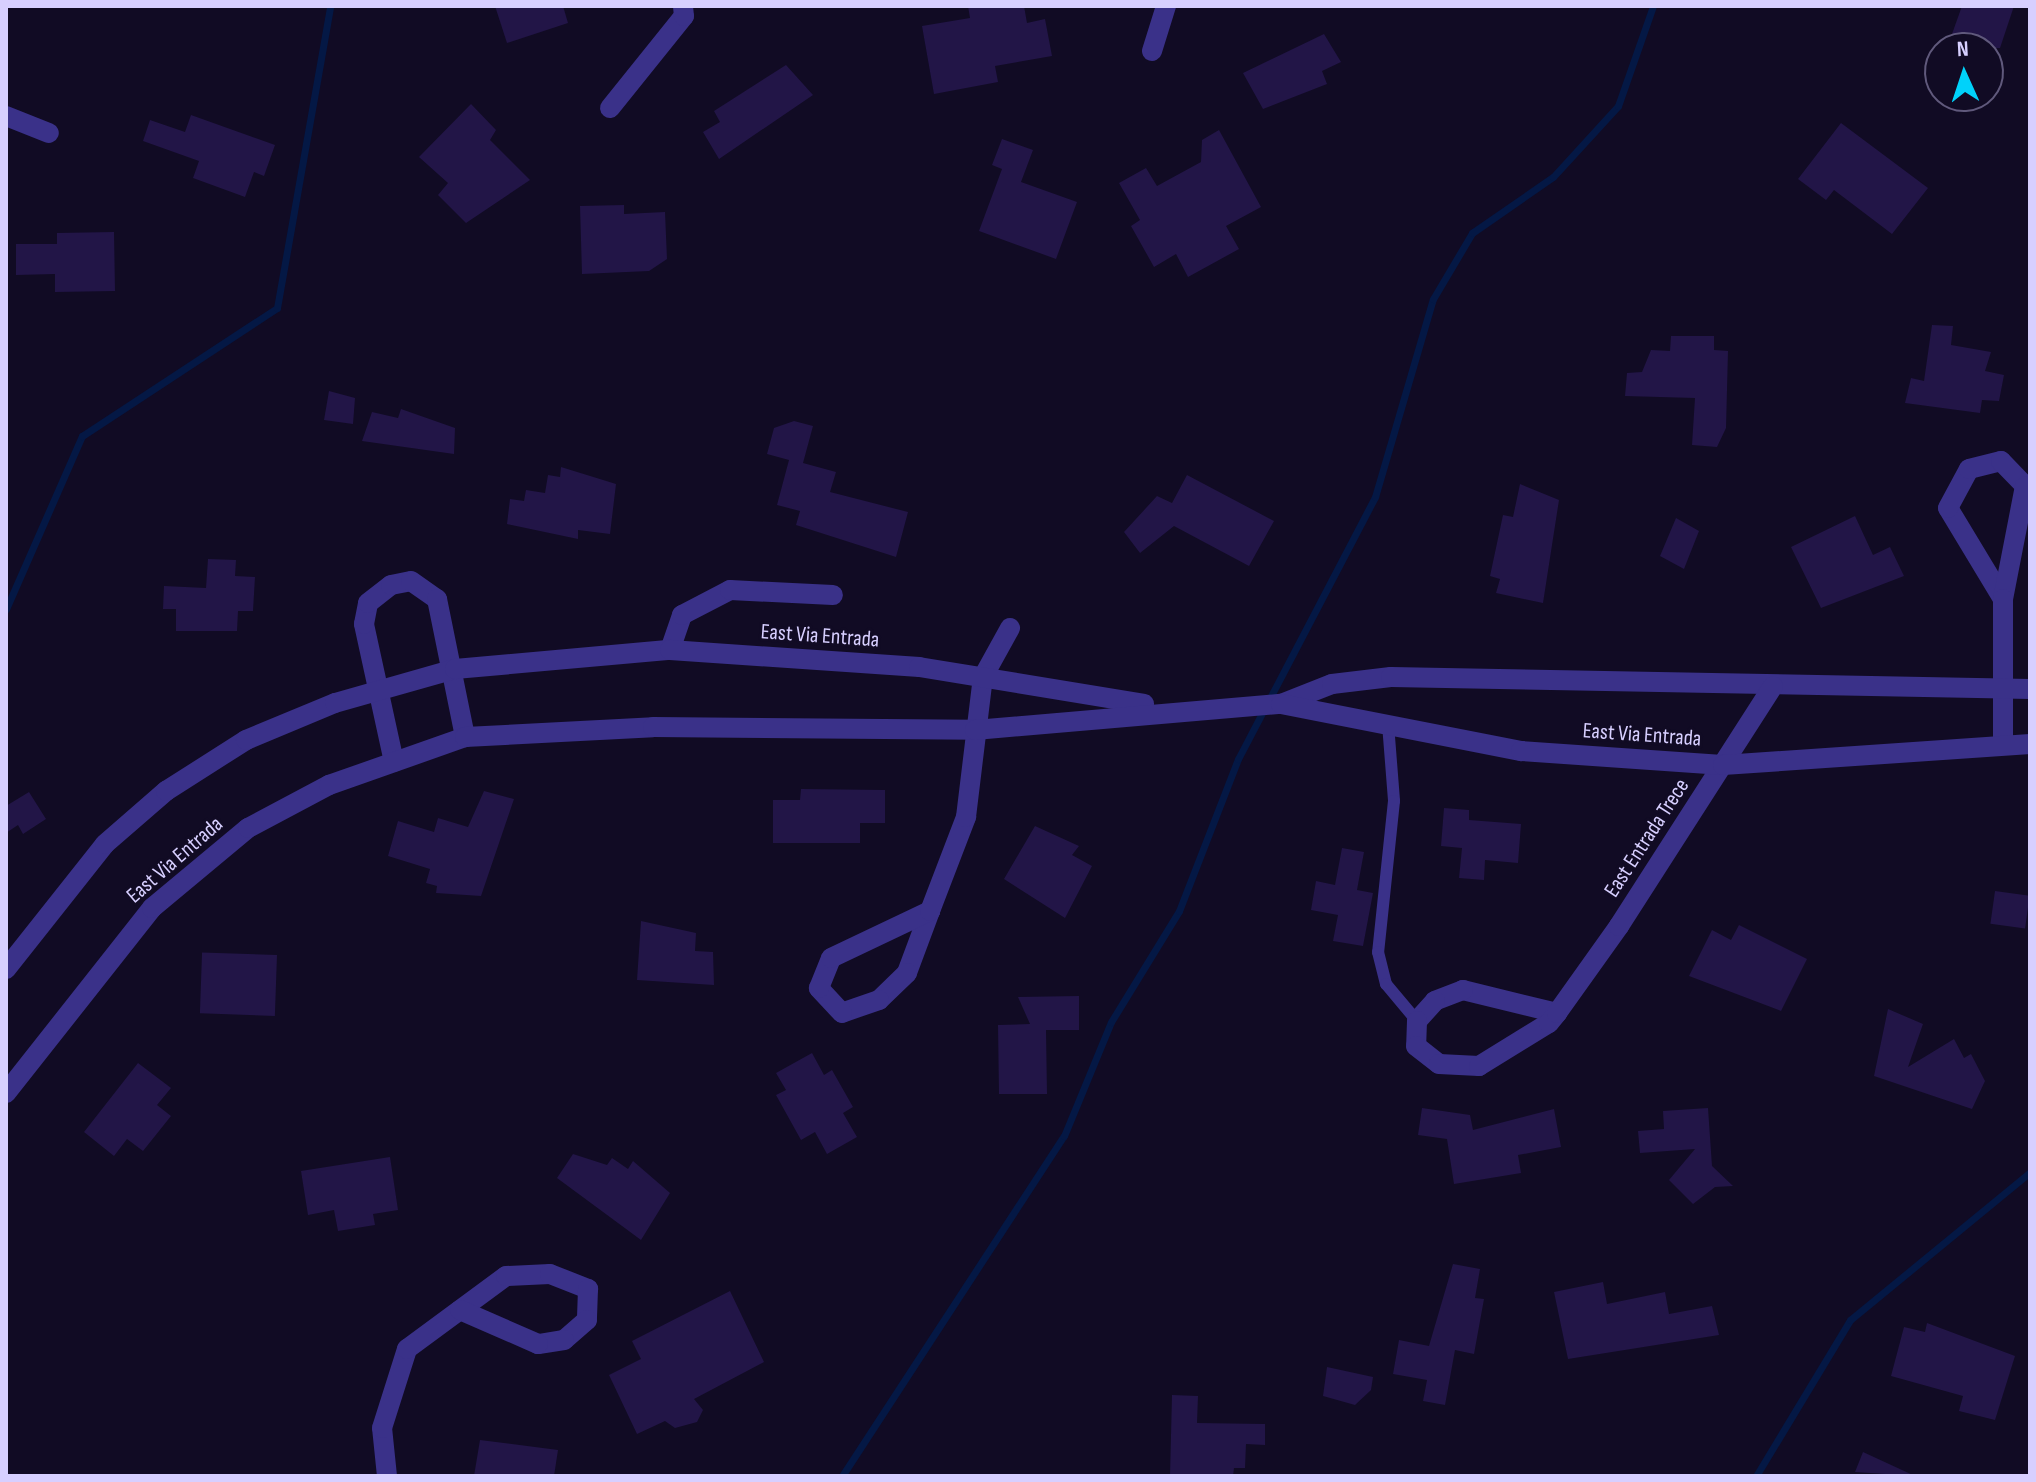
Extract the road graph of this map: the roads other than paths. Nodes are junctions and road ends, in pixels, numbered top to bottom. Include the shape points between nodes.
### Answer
1 (683, 6) edge
2 (1166, 6) edge
3 (1152, 51) dead end
4 (610, 108) dead end
5 (6, 116) edge
6 (49, 133) dead end
7 (833, 595) dead end
8 (2003, 599) junction
9 (1010, 628) dead end
10 (670, 650) junction
11 (455, 669) junction
12 (983, 677) junction
13 (1773, 686) junction
14 (2003, 689) junction
15 (2030, 689) edge
16 (375, 691) junction
17 (1281, 704) junction
18 (1180, 709) junction
19 (1388, 724) junction
20 (975, 730) junction
21 (465, 737) junction
22 (2003, 743) junction
23 (2030, 744) edge
24 (394, 762) junction
25 (1723, 765) junction
26 (930, 911) junction
27 (6, 969) edge
28 (1557, 1013) junction
29 (1417, 1021) junction
30 (6, 1093) edge
31 (460, 1310) junction
32 (387, 1476) edge

1 - 4 street via 684,16
2 - 3 street
5 - 6 street
7 - 10 street via 730,590 682,615
8 - 8 street via 2025,486 2001,461 1969,469 1948,508
8 - 14 street
9 - 12 street
10 - 11 street, East Via Entrada
10 - 12 street, East Via Entrada
11 - 16 street, East Via Entrada
11 - 16 street via 437,599 411,581 391,585 368,603 364,624
11 - 21 street
12 - 18 street, East Via Entrada
12 - 20 street
13 - 14 street, East Via Entrada
13 - 17 street, East Via Entrada via 1391,677 1332,684
13 - 25 street, East Entrada Trece
14 - 15 street, East Via Entrada
14 - 22 street
16 - 24 street
16 - 27 street, East Via Entrada via 246,740 166,791 105,844
17 - 18 street, East Via Entrada
17 - 19 street, East Via Entrada
18 - 20 street, East Via Entrada
19 - 25 street, East Via Entrada via 1521,751
19 - 29 lane via 1394,801 1378,952 1386,984
20 - 21 street, East Via Entrada via 653,727
20 - 26 street via 966,817
21 - 24 street, East Via Entrada
22 - 23 street, East Via Entrada
22 - 25 street, East Via Entrada via 1932,755
24 - 30 street, East Via Entrada via 329,785 248,828 152,908
25 - 28 street, East Entrada Trece
26 - 26 street via 907,973 879,1000 842,1013 819,988 831,958
28 - 29 street via 1463,990 1435,1001
28 - 29 street, East Entrada Trece via 1513,1050 1479,1066 1439,1064 1416,1046
31 - 31 street via 538,1344 564,1340 587,1320 588,1289 550,1274 506,1276
31 - 32 street via 407,1349 382,1428

